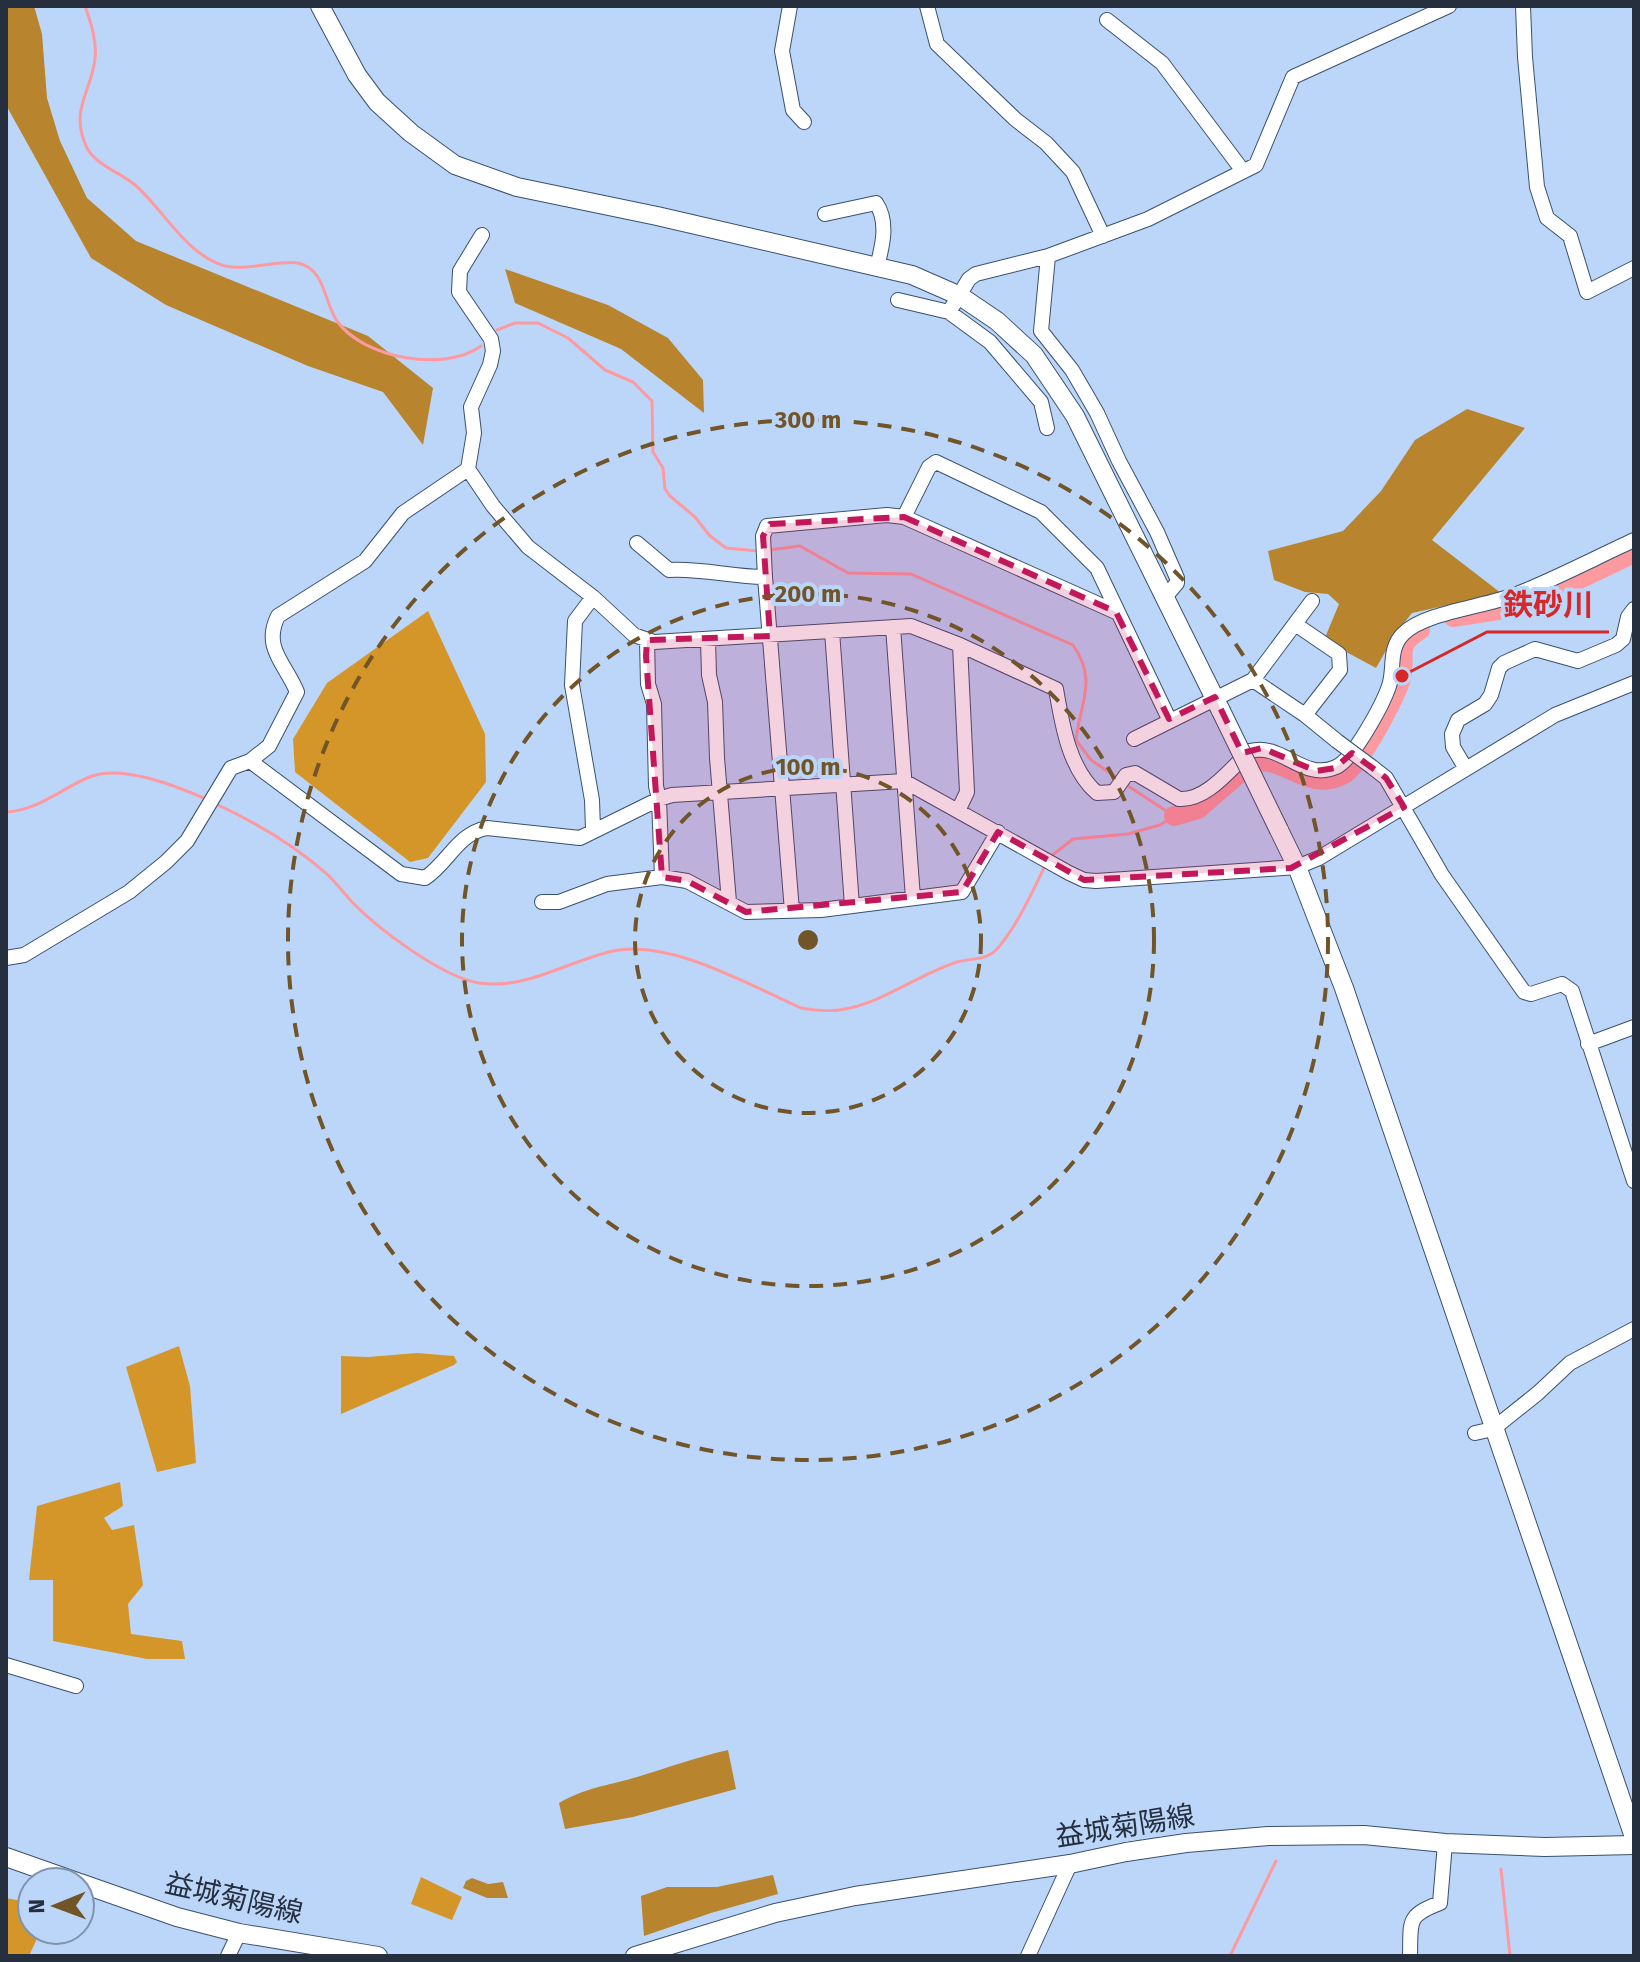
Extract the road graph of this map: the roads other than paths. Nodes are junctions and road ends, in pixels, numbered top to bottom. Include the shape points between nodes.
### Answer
1 (320, 6) edge
2 (790, 6) edge
3 (927, 6) edge
4 (1449, 6) edge
5 (1523, 6) edge
6 (1107, 20) dead end
7 (804, 122) dead end
8 (1243, 171) junction
9 (825, 214) dead end
10 (482, 235) dead end
11 (1103, 236) junction
12 (1048, 256) junction
13 (877, 267) junction
14 (1634, 268) edge
15 (960, 296) junction
16 (898, 300) dead end
17 (949, 312) junction
18 (1047, 428) dead end
19 (468, 469) junction
20 (904, 517) junction
21 (1634, 540) edge
22 (637, 543) dead end
23 (765, 572) junction
24 (1166, 596) junction
25 (593, 597) junction
26 (1312, 601) dead end
27 (1634, 609) edge
28 (1116, 612) junction
29 (1295, 624) junction
30 (893, 627) junction
31 (832, 631) junction
32 (770, 636) junction
33 (647, 640) junction
34 (708, 640) junction
35 (960, 645) junction
36 (1253, 680) junction
37 (1634, 683) edge
38 (1218, 704) junction
39 (1305, 715) junction
40 (1169, 719) junction
41 (1134, 739) dead end
42 (250, 761) junction
43 (1466, 769) junction
44 (904, 781) junction
45 (843, 784) junction
46 (783, 787) junction
47 (719, 792) junction
48 (659, 799) junction
49 (1404, 807) junction
50 (958, 811) junction
51 (593, 829) junction
52 (998, 832) junction
53 (1297, 867) junction
54 (662, 877) junction
55 (913, 898) junction
56 (542, 902) dead end
57 (729, 902) junction
58 (852, 906) junction
59 (792, 911) junction
60 (6, 958) edge
61 (1634, 1027) edge
62 (1588, 1044) junction
63 (1634, 1181) edge
64 (1634, 1329) edge
65 (1484, 1431) junction
66 (6, 1665) edge
67 (76, 1686) dead end
68 (1634, 1837) edge
69 (1445, 1843) junction
70 (1634, 1845) edge
71 (6, 1857) edge
72 (1070, 1864) junction
73 (32, 1866) edge
74 (96, 1888) edge
75 (239, 1933) junction
76 (228, 1956) edge
77 (378, 1956) edge
78 (635, 1956) edge
79 (1028, 1956) edge
80 (1410, 1956) edge

1 - 13 street via 377,102 455,165 517,187
2 - 7 street via 782,51 793,110
3 - 11 street via 937,44 1073,172
4 - 8 street via 1293,77 1256,165
5 - 14 street via 1536,177 1544,212 1570,236 1587,292
6 - 8 street via 1162,63
8 - 11 street
9 - 13 street via 876,203 884,238
10 - 19 street via 460,271 459,292 491,339 493,351 471,407 474,433
11 - 12 street
12 - 15 street via 976,274
12 - 24 street via 1041,331 1072,370 1157,532 1177,578
13 - 15 street
15 - 17 street
15 - 24 street via 1017,337 1054,382
16 - 17 street
17 - 18 street via 990,342 1017,372 1041,402
19 - 25 street via 528,547
19 - 42 street via 403,513 365,561 278,616 271,629 272,646 297,692 269,746
20 - 23 street via 770,524 763,536
20 - 28 street
20 - 28 street via 929,467 939,463 1041,512 1097,568
21 - 35 street via 1515,595 1415,624 1396,644 1390,685 1356,748 1335,768 1305,769 1274,752 1256,749 1199,796 1185,799 1135,773 1108,794 1097,793 1082,776 1063,728 1056,689
22 - 23 street via 669,570 735,577
23 - 32 street
24 - 38 street
25 - 33 street via 634,635
25 - 51 street via 575,621 572,661
26 - 29 street
27 - 43 street via 1623,639 1578,661 1535,649 1504,663 1485,704 1458,720 1452,734
28 - 40 street
29 - 36 street
29 - 39 street via 1339,654 1341,662
30 - 31 street
30 - 35 street via 911,626
30 - 44 street
31 - 32 street
31 - 45 street
32 - 34 street
32 - 46 street
33 - 34 street
33 - 48 street
34 - 47 street
35 - 50 street via 967,792
36 - 38 street
36 - 39 street
37 - 43 street via 1555,715
38 - 40 street
38 - 53 street, bridge
39 - 49 street, bridge via 1386,778
40 - 41 street
42 - 51 street via 401,874 425,878 475,830 580,838
42 - 60 street via 231,768 187,841 129,892 24,955
43 - 49 street
44 - 45 street
44 - 50 street
44 - 55 street
45 - 46 street
45 - 58 street
46 - 47 street
46 - 59 street
47 - 48 street
47 - 57 street
48 - 51 street
48 - 54 street
49 - 53 street
49 - 62 street via 1442,875 1524,992 1562,984 1570,988
50 - 52 street
52 - 53 street via 1084,880
52 - 55 street via 962,892
53 - 65 street via 1344,988
54 - 56 street via 607,884 559,902
54 - 57 street via 687,881
55 - 58 street
57 - 59 street via 746,912
58 - 59 street
61 - 62 street
62 - 63 street
64 - 65 street via 1570,1363
65 - 68 street
66 - 67 street
69 - 70 street, 益城菊陽線
69 - 72 street, 益城菊陽線 via 1364,1835 1268,1836 1186,1843
69 - 80 street via 1440,1903 1417,1912 1411,1924
71 - 73 street, 益城菊陽線
72 - 78 street, 益城菊陽線 via 855,1896 775,1913
72 - 79 street
74 - 75 street, 益城菊陽線
75 - 76 street
75 - 77 street, 益城菊陽線

